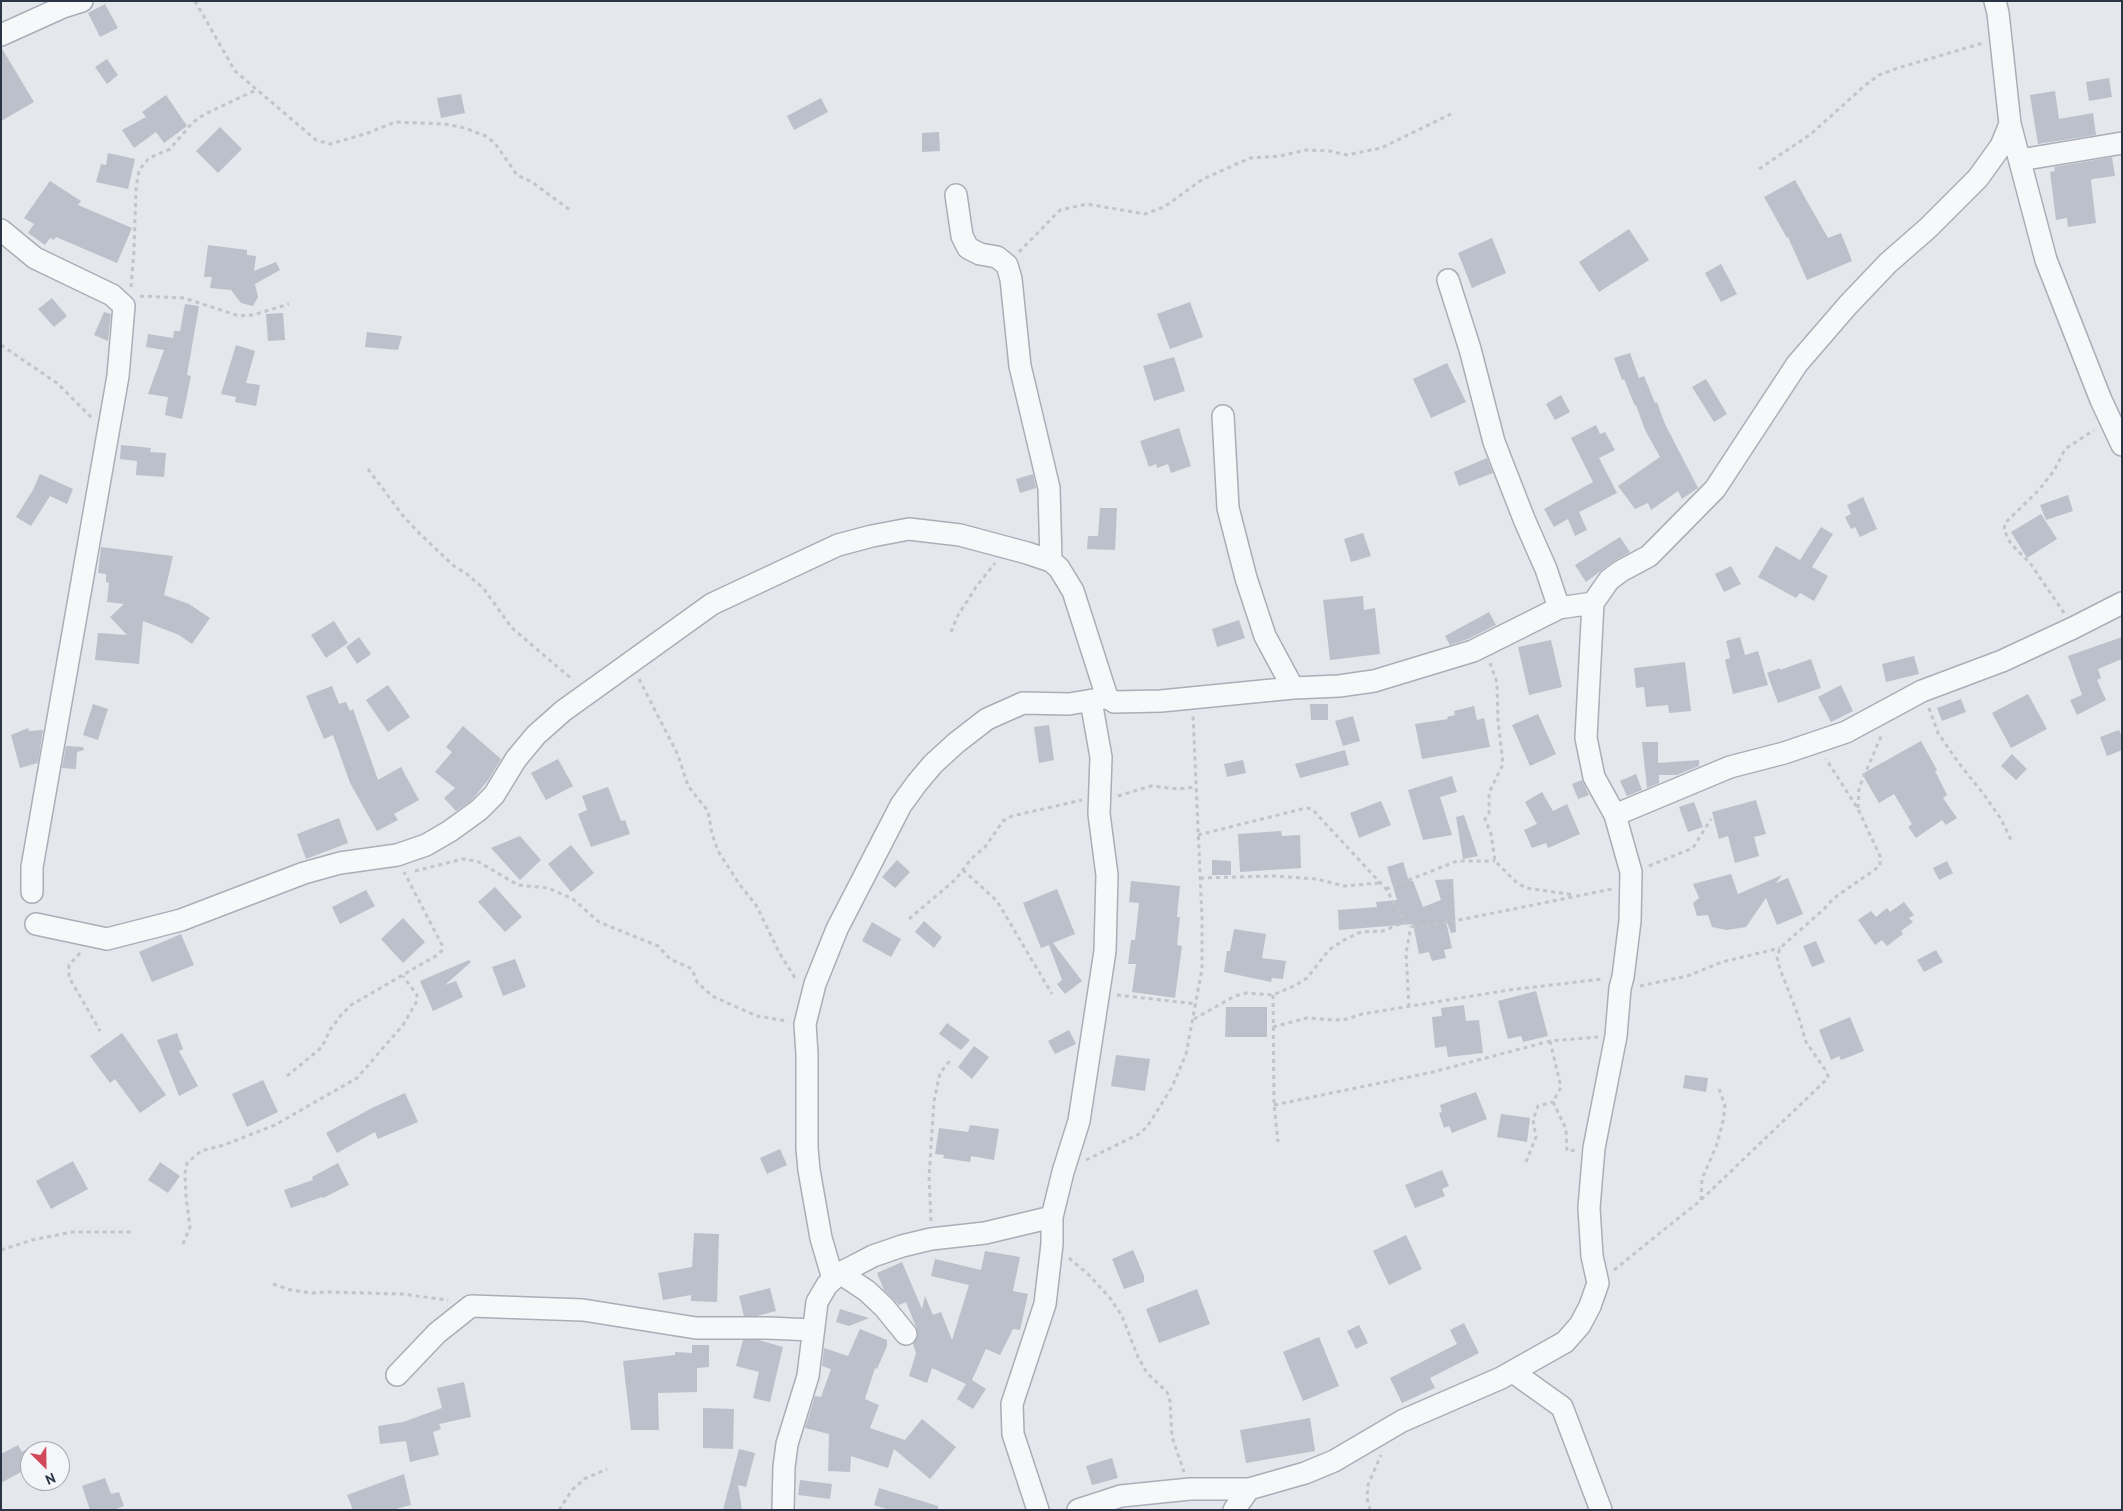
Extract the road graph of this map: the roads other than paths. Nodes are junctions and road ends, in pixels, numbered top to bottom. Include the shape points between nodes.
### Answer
1 (82, 1) edge
2 (1995, 1) edge
3 (1, 36) edge
4 (2010, 124) junction
5 (2122, 143) edge
6 (2020, 160) junction
7 (956, 195) dead end
8 (1, 230) edge
9 (1448, 280) dead end
10 (1223, 416) dead end
11 (2122, 445) edge
12 (1051, 561) junction
13 (1593, 603) junction
14 (2122, 603) edge
15 (1559, 608) junction
16 (1293, 688) junction
17 (1099, 699) junction
18 (1615, 815) junction
19 (32, 892) dead end
20 (36, 924) dead end
21 (1052, 1217) junction
22 (837, 1276) junction
23 (813, 1330) junction
24 (906, 1334) dead end
25 (1513, 1372) junction
26 (397, 1374) dead end
27 (1249, 1489) junction
28 (783, 1510) edge
29 (1038, 1510) edge
30 (1078, 1510) edge
31 (1234, 1510) edge
32 (1601, 1510) edge

1 - 3 street
2 - 4 street
4 - 6 street
4 - 13 street via 2001,146 1978,178 1848,304 1798,364 1715,489 1649,556 1609,580
5 - 6 street
6 - 11 street via 2046,260
7 - 12 street via 962,236 968,248 997,257 1007,265 1011,279 1020,366 1049,488
8 - 19 street via 36,258 126,301 118,376 97,503 32,867
9 - 15 street via 1494,442
10 - 16 street via 1228,508 1246,578 1266,636
12 - 17 street via 1073,591
12 - 20 street via 960,535 909,529 838,545 712,604 588,693 536,735 516,759 494,795 479,810 401,864 340,863 313,870 181,920 107,939
13 - 15 street
13 - 18 street via 1586,738 1594,777
14 - 18 street via 1966,676 1922,691 1846,732 1784,754 1730,767
15 - 16 street via 1482,647 1374,680 1339,686
16 - 17 street via 1192,698 1117,702
17 - 21 street via 1099,814 1107,875 1105,951 1080,1121
17 - 22 street via 1069,704 1023,703 1000,711 973,729 933,764 906,798 837,929 810,1000 805,1024 809,1170 821,1238
18 - 25 street via 1631,878 1630,921 1616,1036 1594,1148 1589,1208 1592,1256 1598,1283 1580,1325 1565,1342
21 - 22 street via 985,1233 902,1246 872,1256
21 - 29 street via 1045,1304 1012,1404 1013,1434
22 - 23 street via 817,1302
22 - 24 street via 856,1282 873,1296
23 - 26 street via 696,1328 583,1310 471,1306 437,1332
23 - 28 street via 808,1376 787,1444
25 - 27 street via 1389,1428 1334,1461
25 - 32 street via 1562,1407
27 - 30 street via 1190,1489 1121,1496
27 - 31 street

